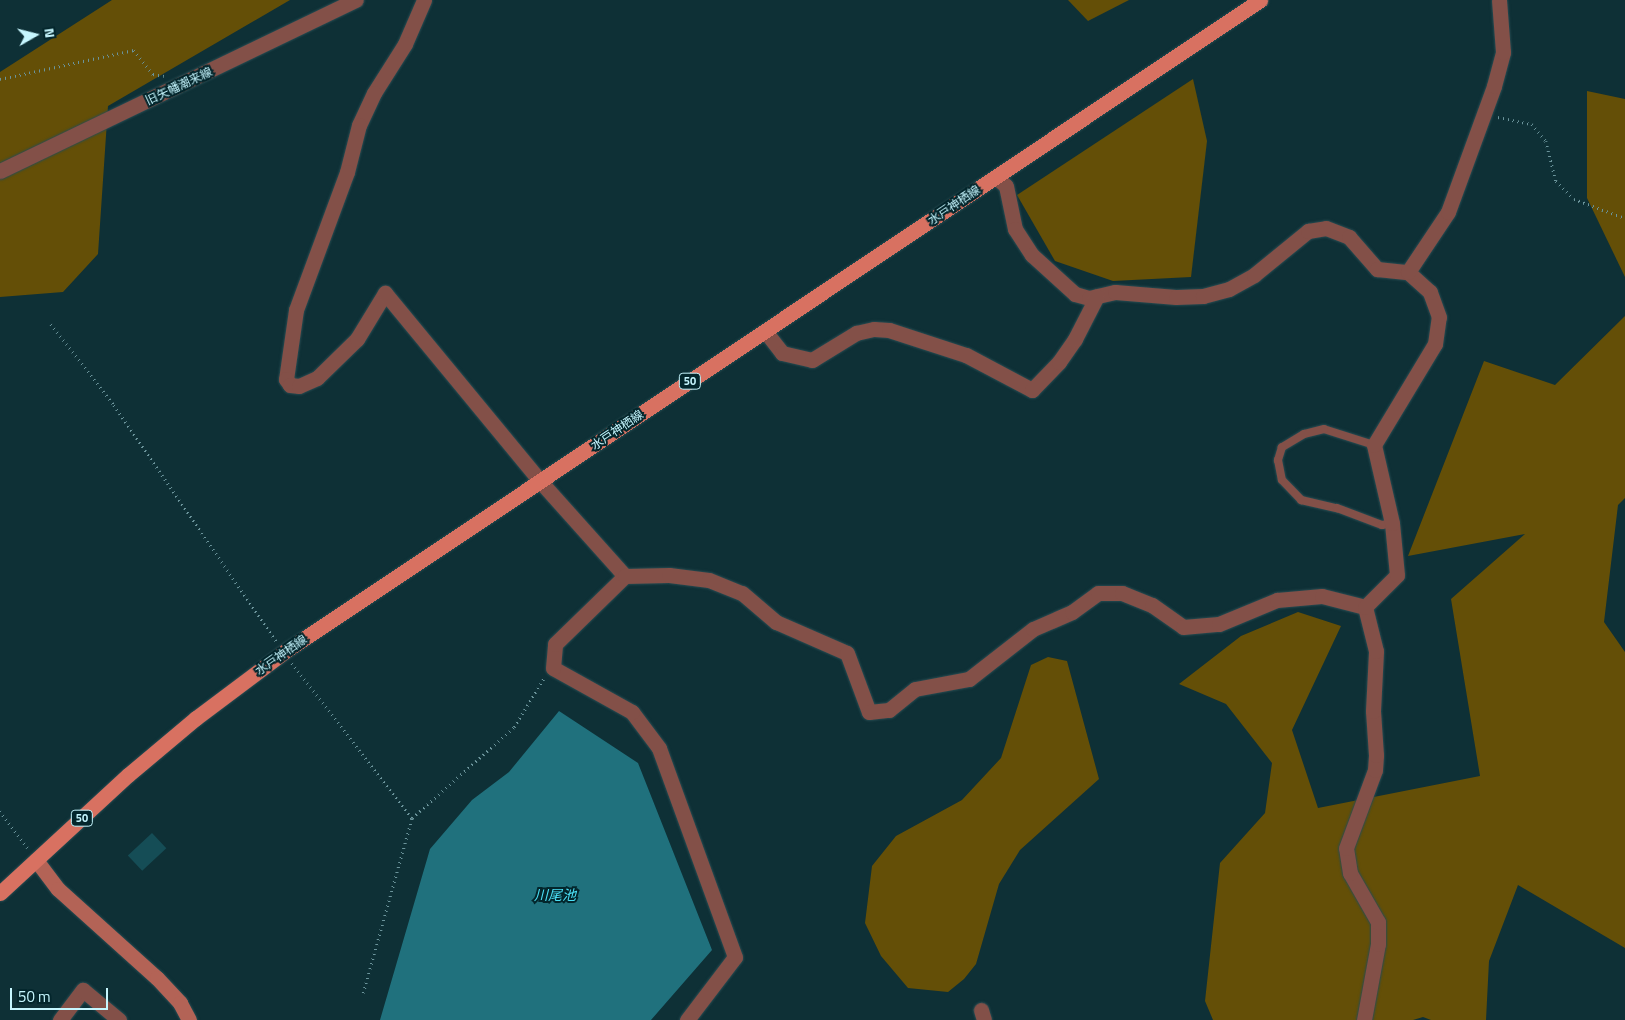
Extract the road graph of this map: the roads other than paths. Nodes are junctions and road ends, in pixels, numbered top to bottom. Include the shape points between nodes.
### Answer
1 (356, 0) edge
2 (424, 0) edge
3 (1260, 0) edge
4 (1499, 0) edge
5 (0, 171) edge
6 (996, 177) junction
7 (1408, 272) junction
8 (1097, 296) junction
9 (765, 331) junction
10 (1374, 445) junction
11 (540, 481) junction
12 (1392, 524) junction
13 (625, 576) junction
14 (1365, 607) junction
15 (36, 860) junction
16 (0, 893) edge
17 (60, 1020) edge
18 (119, 1020) edge
19 (189, 1020) edge
20 (688, 1020) edge
21 (1364, 1020) edge

1 - 5 street, 旧矢幡潮来線
2 - 11 street via 405,44 374,93 359,125 347,172 296,310 286,379 290,385 299,386 317,378 357,339 386,294
3 - 6 main road, 水戸神栖線 / 50
4 - 7 street via 1503,52 1484,114 1448,212
6 - 8 street via 1006,186 1015,229 1032,255 1075,294
6 - 9 main road, 水戸神栖線 / 50
7 - 8 street via 1377,269 1349,236 1326,228 1308,231 1254,275 1229,289 1184,297 1115,292
7 - 10 street via 1430,292 1439,318 1436,344
8 - 9 street via 1075,339 1059,362 1032,390 966,354 890,330 856,333 812,360 782,353
9 - 11 main road, 水戸神栖線 / 50
10 - 12 street
10 - 12 lane via 1324,428 1304,434 1282,447 1278,460 1282,480 1301,500 1337,508 1382,525
11 - 13 street
11 - 15 main road, 水戸神栖線 / 50 via 284,652 196,718
12 - 14 street via 1397,575
13 - 14 street via 669,575 709,580 742,593 776,622 847,653 869,712 889,710 915,689 969,679 1033,629 1072,612 1098,593 1122,594 1137,599 1183,627 1219,624 1277,600 1322,596
13 - 20 street via 555,644 554,668 632,712 659,748 736,957
14 - 21 street via 1376,651 1372,711 1375,770 1346,848 1350,873 1378,922 1378,944
15 - 16 main road, 水戸神栖線 / 50
15 - 19 street via 58,889 157,978 180,1003
17 - 18 street via 83,990

